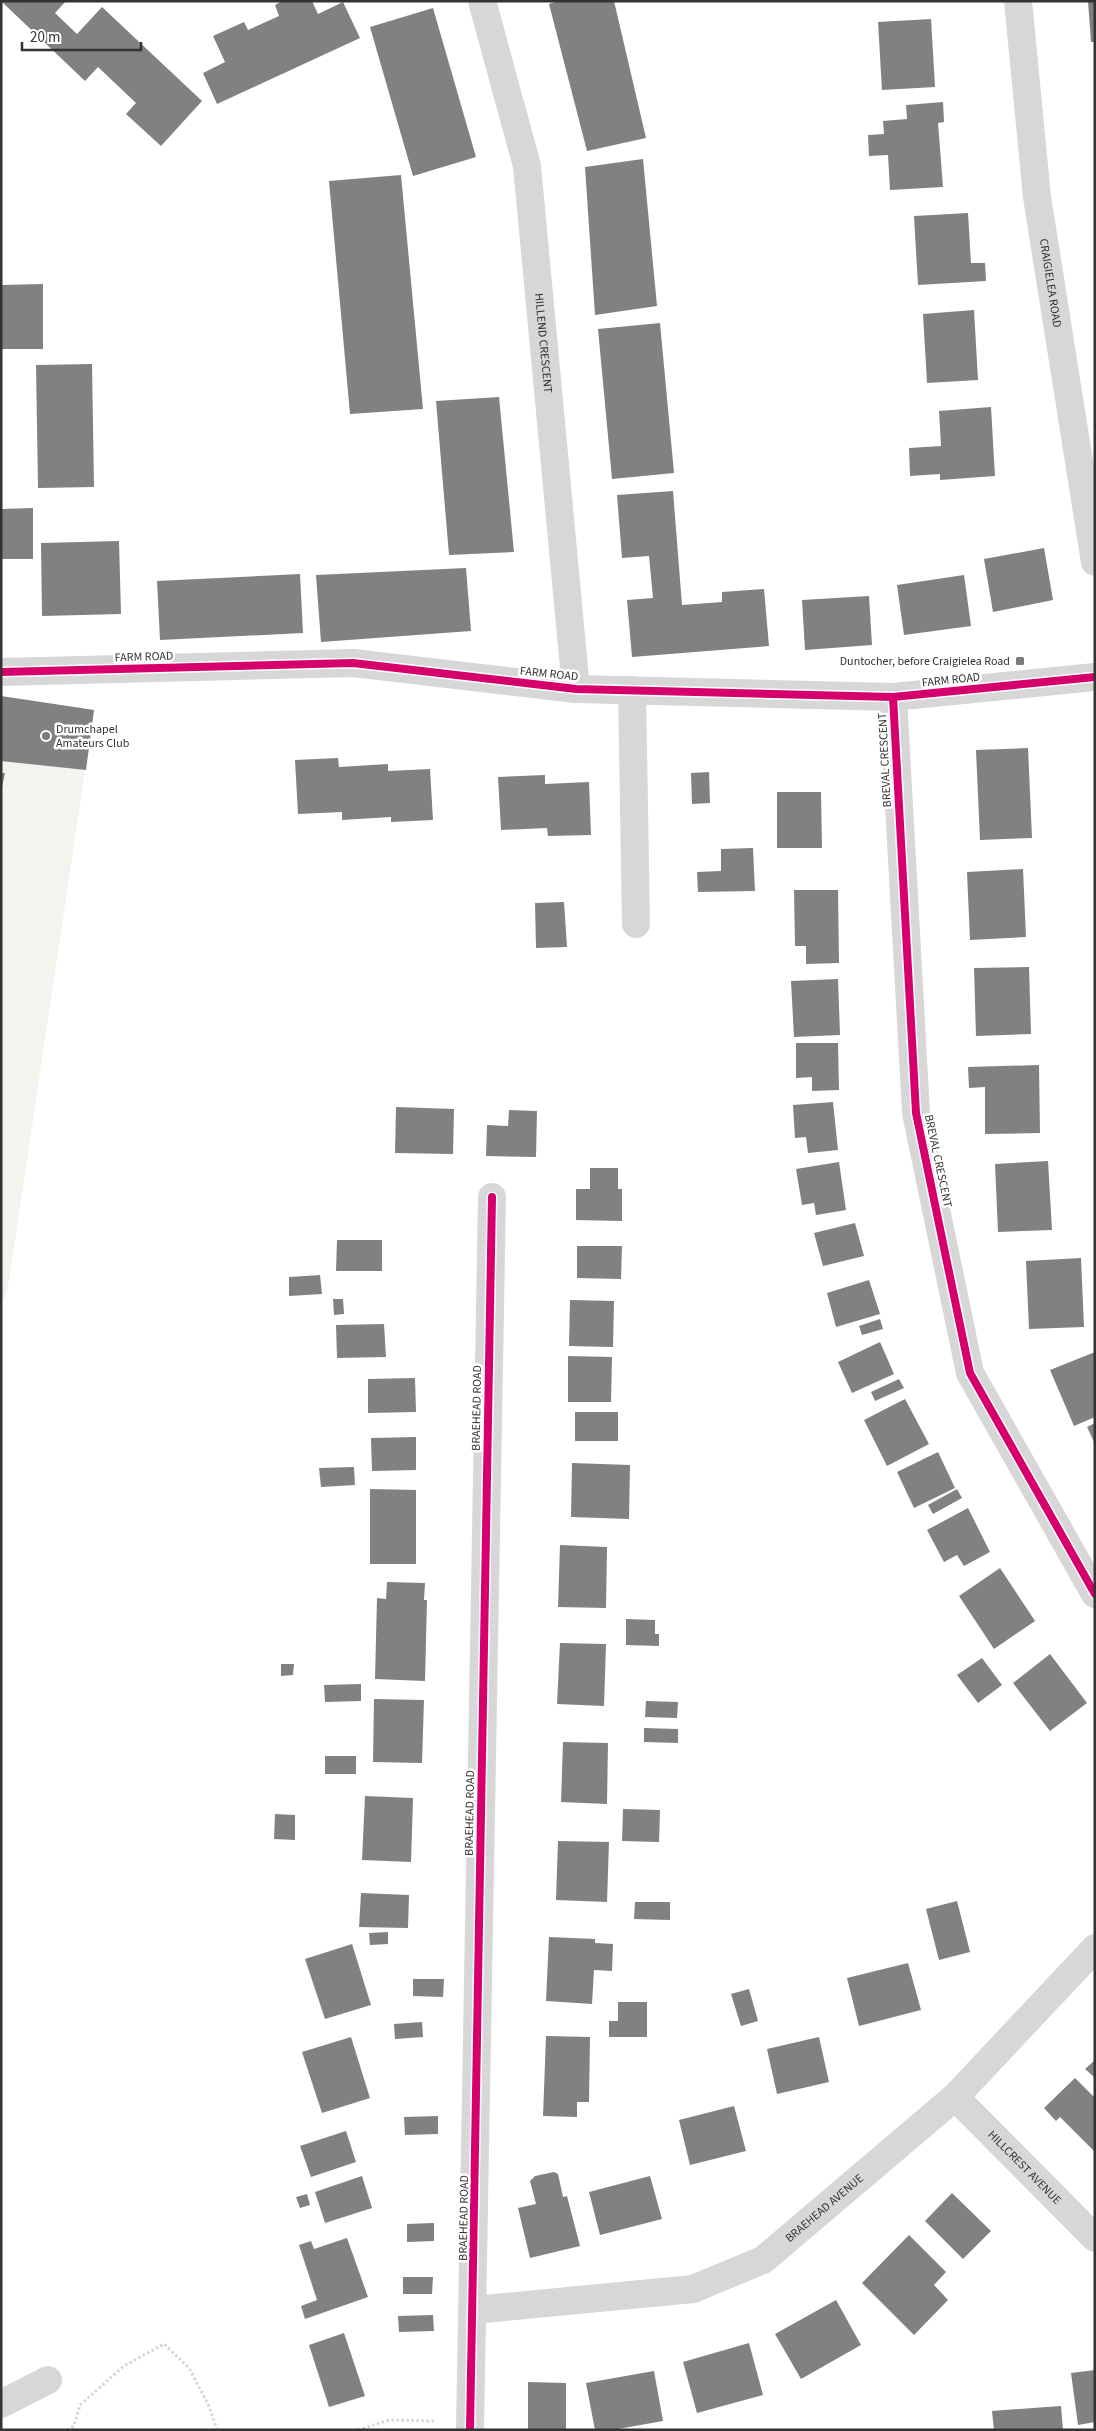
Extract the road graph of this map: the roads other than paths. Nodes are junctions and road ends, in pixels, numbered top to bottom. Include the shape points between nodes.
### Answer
1 (482, 1) edge
2 (1018, 1) edge
3 (1095, 562) edge
4 (1, 672) edge
5 (1095, 677) edge
6 (576, 689) junction
7 (632, 690) junction
8 (893, 697) junction
9 (636, 924) dead end
10 (492, 1197) dead end
11 (1095, 1594) edge
12 (1095, 1948) edge
13 (955, 2097) junction
14 (1095, 2238) edge
15 (474, 2310) junction
16 (48, 2380) dead end
17 (1, 2404) edge
18 (470, 2425) edge

1 - 6 street, HILLEND CRESCENT via 527,166
2 - 3 street, CRAIGIELEA ROAD via 1037,197
4 - 6 street, FARM ROAD via 353,663
5 - 8 street, FARM ROAD
6 - 7 street, FARM ROAD
7 - 8 street, FARM ROAD
7 - 9 street
8 - 11 street, BREVAL CRESCENT via 916,1113 970,1373
10 - 15 street, BRAEHEAD ROAD
12 - 13 street, BRAEHEAD AVENUE
13 - 14 street, HILLCREST AVENUE
13 - 15 street, BRAEHEAD AVENUE via 763,2260 693,2289
15 - 18 street, BRAEHEAD ROAD
16 - 17 street

